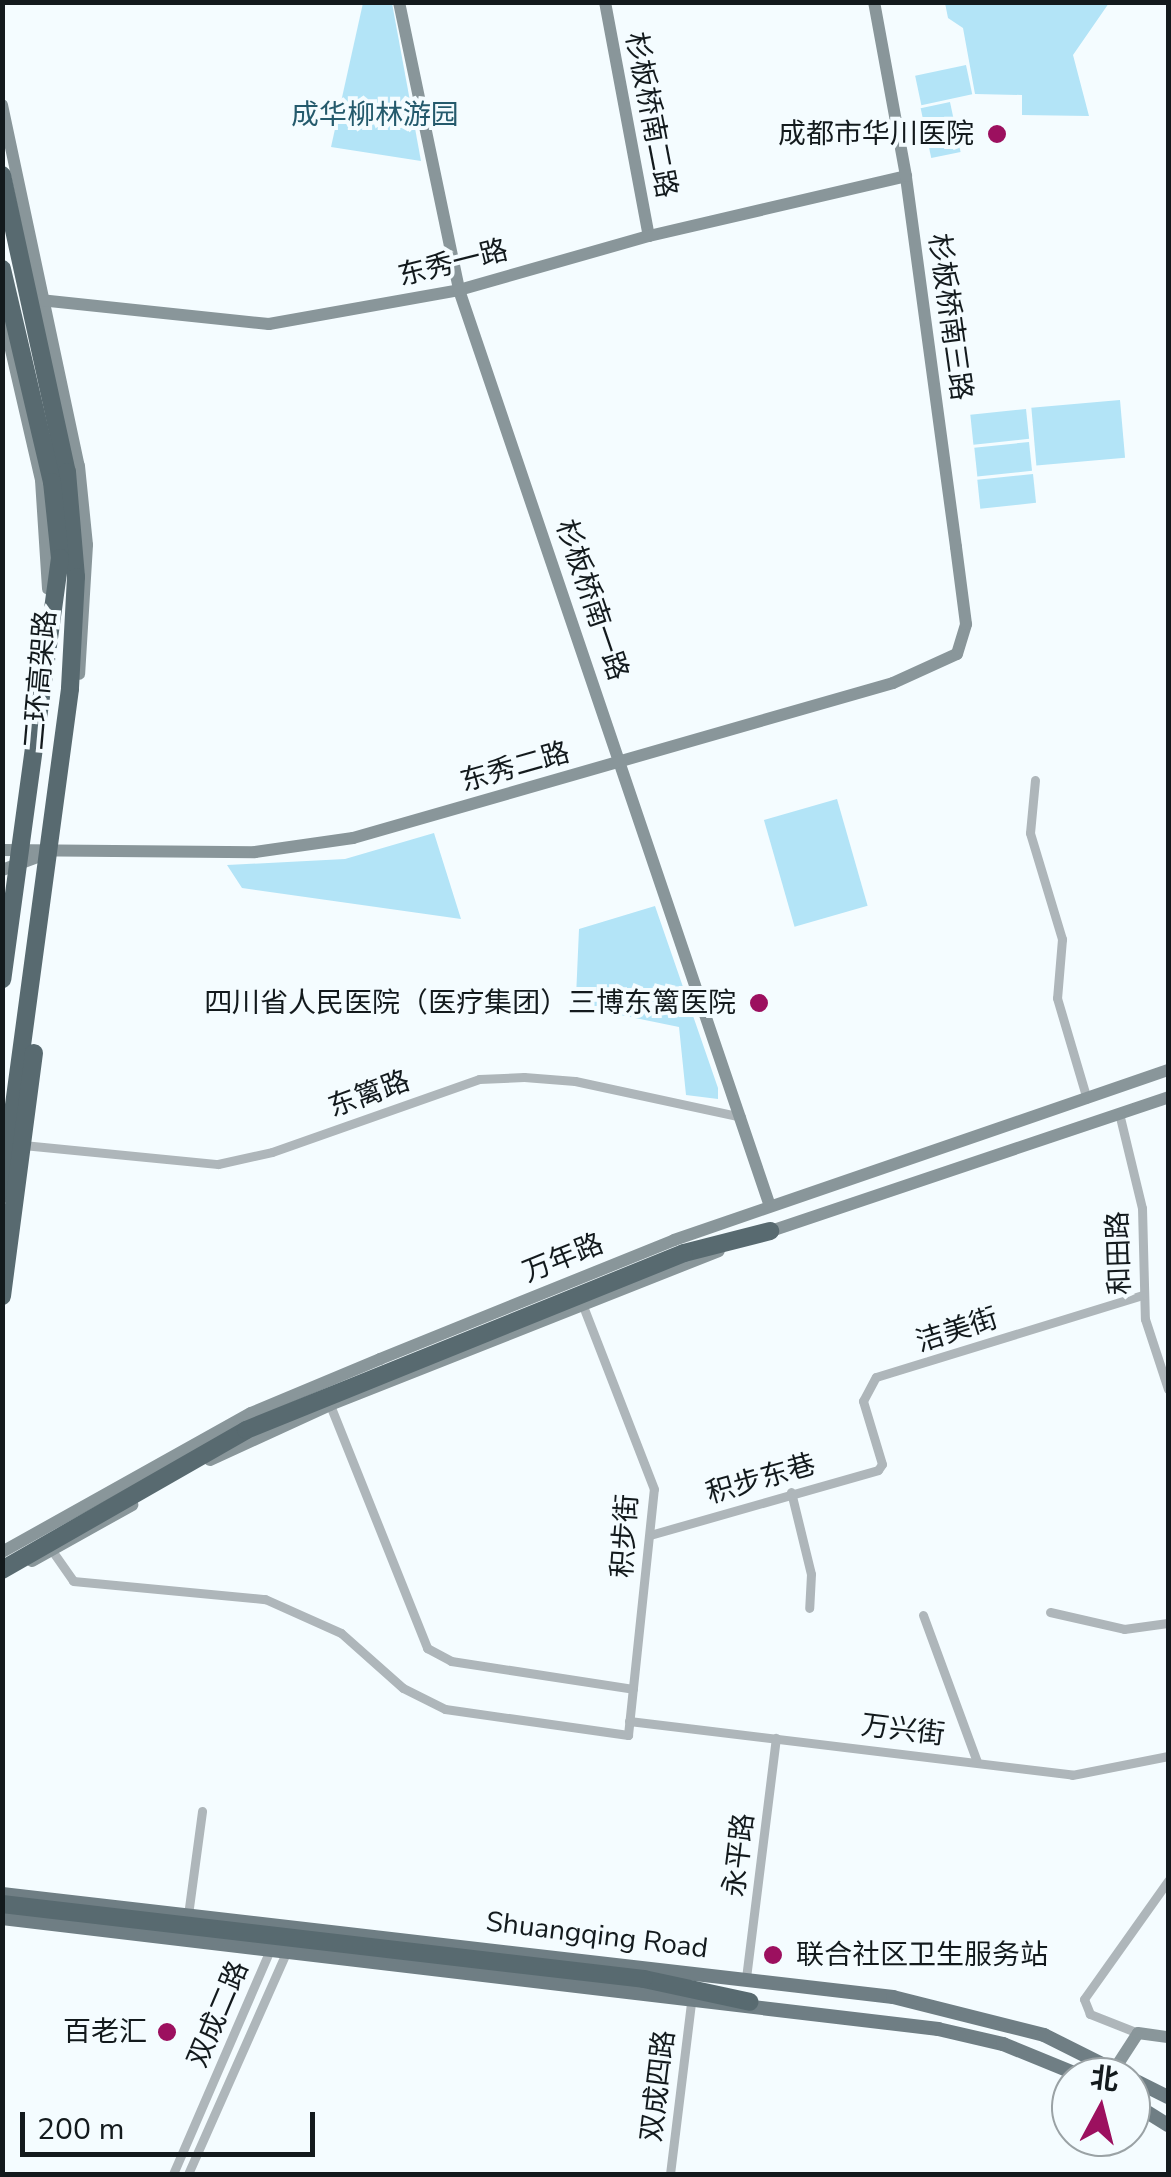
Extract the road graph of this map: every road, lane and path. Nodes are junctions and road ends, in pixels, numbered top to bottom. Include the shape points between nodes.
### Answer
1 (399, 2) edge
2 (605, 2) edge
3 (874, 2) edge
4 (2, 104) edge
5 (2, 175) edge
6 (906, 176) junction
7 (649, 236) junction
8 (2, 269) edge
9 (459, 290) junction
10 (2, 298) edge
11 (48, 301) junction
12 (2, 311) edge
13 (963, 640) joint
14 (622, 763) junction
15 (1035, 780) dead end
16 (54, 841) junction
17 (9, 851) edge
18 (8, 870) edge
19 (2, 955) edge
20 (2, 979) edge
21 (1168, 1070) edge
22 (1168, 1096) edge
23 (1087, 1099) junction
24 (1119, 1114) junction
25 (741, 1117) junction
26 (11, 1144) junction
27 (2, 1194) edge
28 (770, 1206) junction
29 (2, 1211) edge
30 (770, 1231) junction
31 (1142, 1295) junction
32 (2, 1296) edge
33 (583, 1306) junction
34 (380, 1358) junction
35 (390, 1382) junction
36 (1168, 1389) edge
37 (330, 1406) junction
38 (882, 1464) joint
39 (790, 1492) junction
40 (650, 1535) junction
41 (2, 1552) edge
42 (53, 1552) junction
43 (2, 1572) edge
44 (809, 1608) dead end
45 (1050, 1612) dead end
46 (923, 1614) dead end
47 (1168, 1624) edge
48 (632, 1690) junction
49 (630, 1720) junction
50 (776, 1738) junction
51 (1168, 1756) edge
52 (977, 1762) junction
53 (202, 1812) dead end
54 (1168, 1881) edge
55 (2, 1894) edge
56 (2, 1904) edge
57 (188, 1915) junction
58 (2, 1918) edge
59 (274, 1925) junction
60 (291, 1927) junction
61 (270, 1950) junction
62 (287, 1952) junction
63 (746, 1978) junction
64 (691, 2002) junction
65 (750, 2002) junction
66 (1138, 2033) junction
67 (1168, 2037) edge
68 (1092, 2057) edge
69 (1123, 2057) edge
70 (1051, 2065) edge
71 (173, 2174) edge
72 (188, 2174) edge
73 (670, 2174) edge

1 - 9 main road, 杉板桥南一路
2 - 7 main road, 杉板桥南二路
3 - 6 main road, 杉板桥南三路
4 - 11 main road
5 - 16 highway, 二环高架路, bridge via 73,530 70,688
6 - 7 main road, 东秀一路
6 - 13 main road, 杉板桥南三路
7 - 9 main road, 东秀一路
8 - 20 highway, 二环高架路, bridge via 52,482 60,558
9 - 11 main road, 东秀一路 via 268,324
9 - 14 main road, 杉板桥南一路
10 - 11 main road, 东秀一路
11 - 16 main road via 87,544
12 - 17 main road via 41,480 48,548 43,652
13 - 14 main road, 东秀二路 via 940,665 893,682
14 - 16 main road, 东秀二路 via 308,847
14 - 25 main road, 杉板桥南一路
15 - 23 street via 1030,832 1062,939 1057,998
16 - 17 main road, 东秀二路
16 - 18 main road
16 - 26 main road
16 - 27 highway, 二环高架路, bridge
16 - 32 highway, bridge via 54,896
17 - 18 main road
18 - 19 main road
21 - 23 main road, 万年路
22 - 24 main road, 万年路
23 - 28 main road, 万年路
24 - 30 main road, 万年路
24 - 31 street, 和田路 via 1142,1208
25 - 26 street, 东篱路 via 575,1081 524,1077 479,1079 272,1152 218,1164
25 - 28 main road, 杉板桥南一路
26 - 29 main road
28 - 34 main road, 万年路
30 - 33 main road, 万年路
30 - 43 highway, bridge via 684,1253 246,1430
31 - 36 street, 和田路
31 - 38 street, 洁美街 via 876,1377 863,1402
33 - 35 main road, 万年路
33 - 40 street, 积步街 via 654,1489
34 - 35 main road via 370,1376
34 - 41 main road, 万年路 via 251,1414
35 - 37 main road, 万年路
37 - 42 main road, 万年路 via 195,1468
37 - 48 street via 427,1648 452,1660
38 - 39 street, 积步东巷
39 - 40 street, 积步东巷
39 - 44 street via 811,1574
40 - 48 street, 积步街
42 - 43 main road, 万年路
42 - 49 street via 73,1581 265,1600 341,1633 402,1688 445,1709 628,1735
45 - 47 street via 1124,1629
46 - 52 street
48 - 49 street, 积步街
49 - 50 street, 万兴街
50 - 52 street, 万兴街
50 - 63 street, 永平路
51 - 52 street, 万兴街 via 1072,1775
53 - 57 street
54 - 66 street via 1084,1999 1090,2014
55 - 57 main road, Shuangqing Road
56 - 65 highway, bridge via 644,1979
57 - 59 main road, Shuangqing Road
58 - 61 main road, Shuangqing Road
59 - 60 main road, Shuangqing Road
59 - 61 street, 双成二路
60 - 62 street, 双成二路
60 - 63 main road, Shuangqing Road
61 - 62 main road, Shuangqing Road
61 - 71 street, 双成二路
62 - 64 main road, Shuangqing Road
62 - 72 street, 双成二路
63 - 68 main road, Shuangqing Road via 941,2006 1044,2035
64 - 65 main road, Shuangqing Road
64 - 73 street, 双成四路
65 - 70 main road, Shuangqing Road via 970,2035
66 - 67 main road
66 - 69 main road

